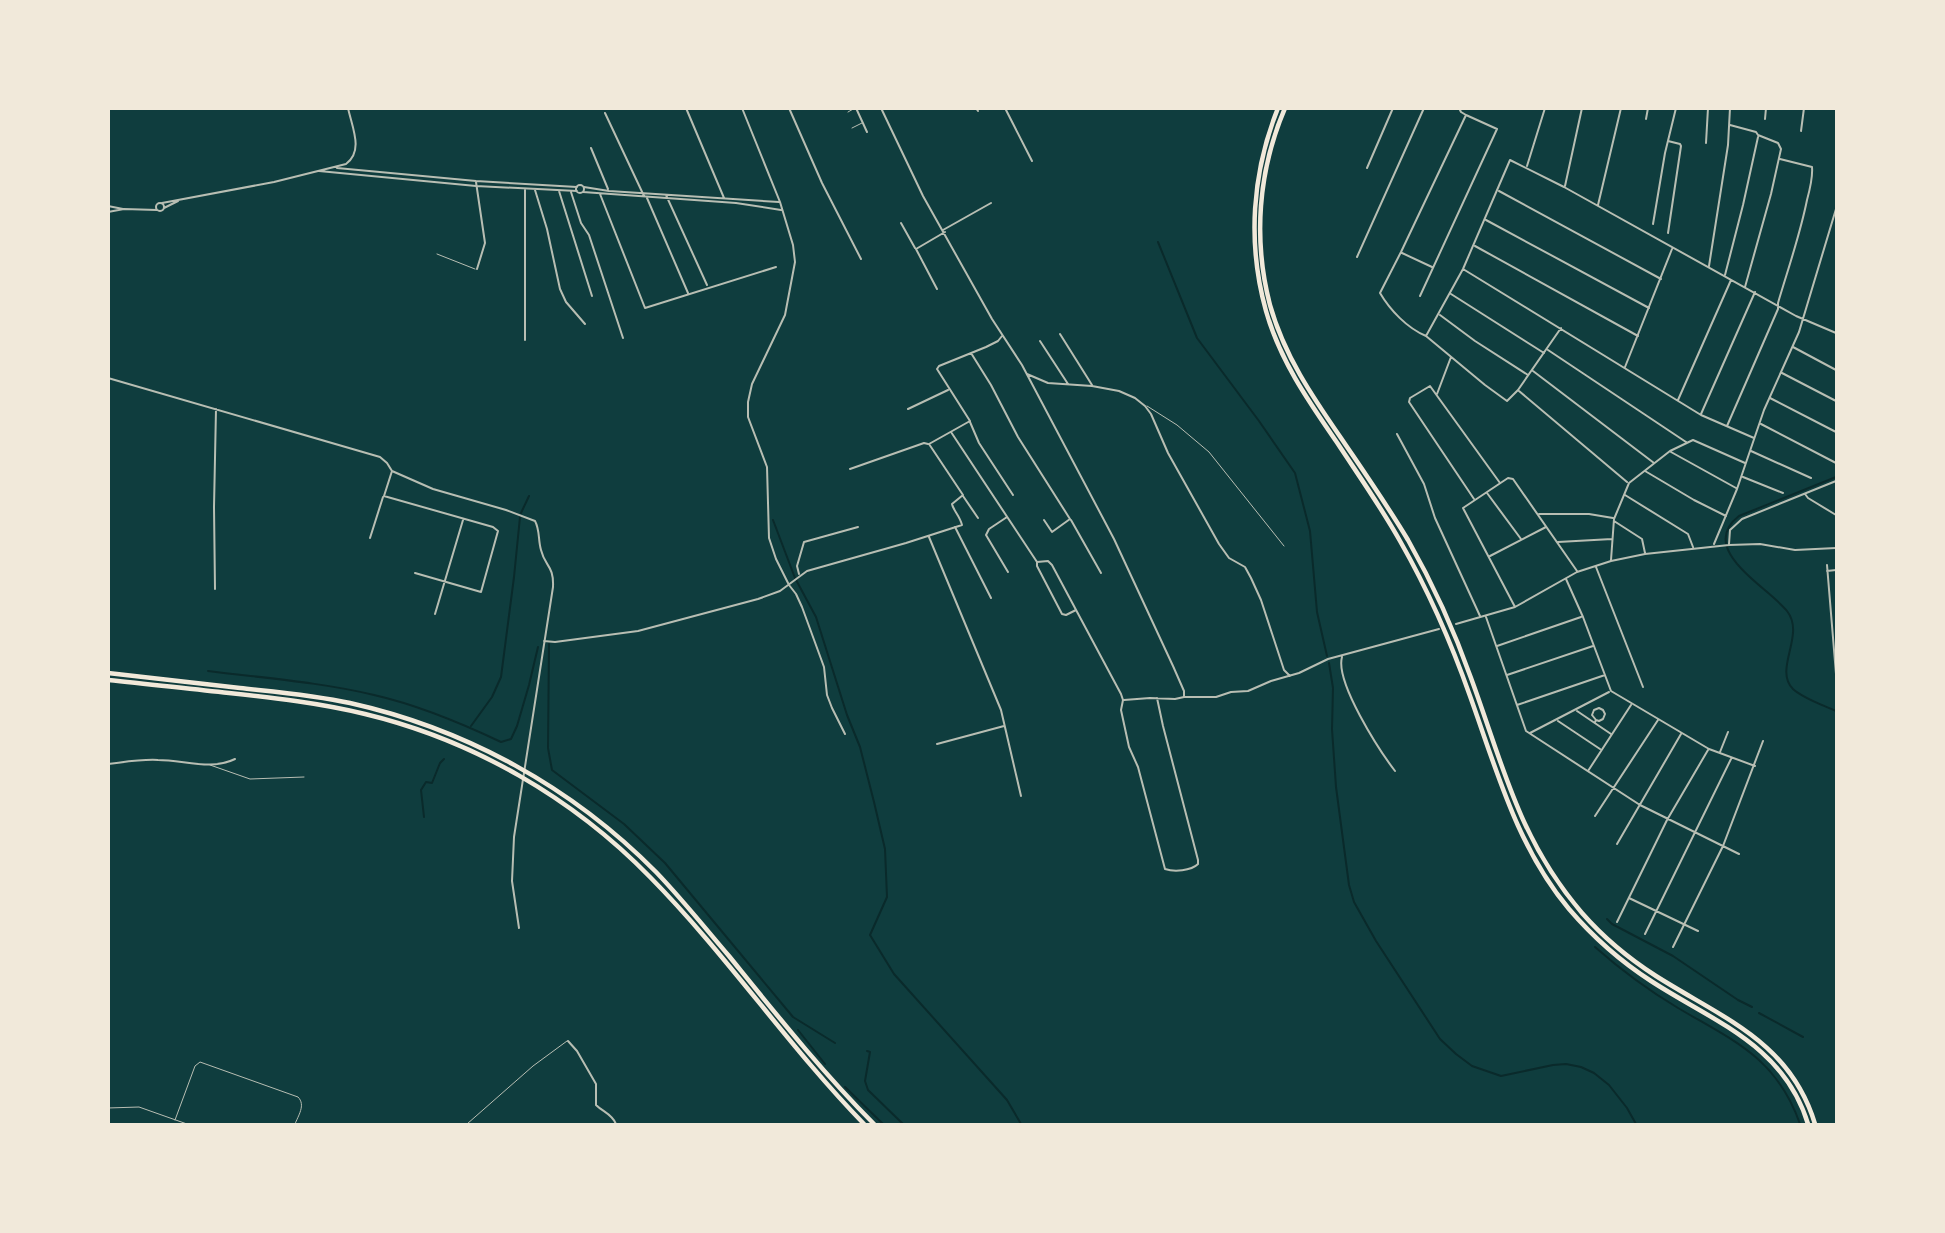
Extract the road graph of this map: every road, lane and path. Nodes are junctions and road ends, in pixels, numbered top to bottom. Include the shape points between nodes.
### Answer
1 (348, 108) edge
2 (686, 108) edge
3 (742, 108) edge
4 (789, 108) edge
5 (856, 108) edge
6 (881, 108) edge
7 (1005, 108) edge
8 (1278, 108) edge
9 (1285, 108) edge
10 (1393, 108) edge
11 (1424, 108) edge
12 (1459, 108) edge
13 (1545, 108) edge
14 (1582, 108) edge
15 (1621, 108) edge
16 (1648, 108) edge
17 (1676, 108) edge
18 (1707, 108) edge
19 (1730, 108) edge
20 (1766, 108) edge
21 (1804, 108) edge
22 (848, 112) dead end
23 (605, 113) dead end
24 (1466, 115) junction
25 (1765, 119) dead end
26 (1646, 120) dead end
27 (863, 123) junction
28 (1730, 125) junction
29 (852, 128) dead end
30 (1801, 131) dead end
31 (867, 132) dead end
32 (1758, 135) junction
33 (1668, 141) junction
34 (1706, 143) dead end
35 (591, 148) dead end
36 (1780, 159) junction
37 (1032, 161) dead end
38 (334, 167) junction
39 (1367, 167) dead end
40 (1527, 167) junction
41 (319, 172) junction
42 (475, 181) junction
43 (476, 186) junction
44 (577, 187) junction
45 (584, 187) junction
46 (1564, 187) junction
47 (525, 188) junction
48 (535, 189) junction
49 (559, 190) junction
50 (1498, 190) junction
51 (570, 191) junction
52 (577, 191) junction
53 (583, 192) junction
54 (643, 192) junction
55 (610, 193) junction
56 (600, 194) junction
57 (627, 194) junction
58 (666, 194) junction
59 (645, 197) junction
60 (724, 198) junction
61 (666, 199) junction
62 (179, 200) junction
63 (743, 200) junction
64 (780, 202) junction
65 (990, 202) dead end
66 (162, 203) junction
67 (743, 204) junction
68 (156, 205) junction
69 (108, 206) edge
70 (1598, 206) junction
71 (164, 208) junction
72 (124, 209) junction
73 (144, 209) junction
74 (1836, 209) edge
75 (158, 210) junction
76 (783, 210) junction
77 (108, 212) edge
78 (1485, 220) junction
79 (901, 223) dead end
80 (1653, 224) dead end
81 (944, 231) junction
82 (1668, 233) dead end
83 (1474, 245) junction
84 (1672, 248) junction
85 (915, 249) junction
86 (1401, 252) junction
87 (437, 254) dead end
88 (1357, 257) dead end
89 (861, 258) dead end
90 (776, 267) dead end
91 (1433, 267) junction
92 (1709, 267) junction
93 (1463, 269) junction
94 (477, 270) joint
95 (1725, 276) junction
96 (1661, 279) junction
97 (1731, 279) junction
98 (708, 287) junction
99 (1745, 287) junction
100 (937, 289) dead end
101 (1755, 292) junction
102 (689, 293) junction
103 (1450, 293) junction
104 (592, 296) dead end
105 (1420, 296) dead end
106 (1778, 305) junction
107 (1649, 308) junction
108 (1439, 315) junction
109 (1803, 319) junction
110 (585, 324) dead end
111 (1561, 328) junction
112 (1836, 333) edge
113 (1060, 334) dead end
114 (1002, 336) junction
115 (1426, 336) junction
116 (1638, 336) junction
117 (623, 338) dead end
118 (525, 340) dead end
119 (1040, 341) dead end
120 (1793, 347) junction
121 (1547, 349) junction
122 (971, 353) junction
123 (1544, 353) junction
124 (1451, 357) junction
125 (1625, 368) junction
126 (1836, 370) edge
127 (1532, 371) junction
128 (1781, 372) junction
129 (1026, 373) junction
130 (1529, 375) junction
131 (108, 378) edge
132 (1068, 384) junction
133 (1092, 386) junction
134 (949, 389) junction
135 (1518, 390) junction
136 (1436, 395) junction
137 (1769, 397) junction
138 (1677, 400) junction
139 (1836, 401) edge
140 (1145, 406) junction
141 (216, 409) junction
142 (908, 409) dead end
143 (1701, 415) junction
144 (970, 421) junction
145 (1760, 423) junction
146 (1726, 427) junction
147 (950, 431) junction
148 (1836, 432) edge
149 (1397, 434) dead end
150 (1755, 439) junction
151 (1686, 442) junction
152 (929, 444) junction
153 (1750, 450) junction
154 (1670, 452) junction
155 (1654, 463) junction
156 (1746, 463) junction
157 (1836, 463) edge
158 (850, 469) dead end
159 (1644, 470) junction
160 (391, 471) junction
161 (1742, 476) junction
162 (1811, 478) dead end
163 (1836, 481) edge
164 (1500, 483) junction
165 (1629, 483) junction
166 (1737, 489) junction
167 (1486, 492) junction
168 (1783, 493) dead end
169 (1805, 493) junction
170 (1624, 494) junction
171 (963, 495) junction
172 (1013, 495) dead end
173 (384, 496) junction
174 (1474, 500) junction
175 (1538, 514) junction
176 (1836, 514) edge
177 (1726, 516) junction
178 (1008, 517) junction
179 (978, 518) dead end
180 (463, 519) junction
181 (1070, 519) junction
182 (1044, 520) dead end
183 (1614, 520) junction
184 (858, 527) dead end
185 (955, 527) junction
186 (1546, 527) junction
187 (928, 536) junction
188 (370, 538) dead end
189 (1521, 539) junction
190 (1612, 539) junction
191 (1558, 542) junction
192 (1713, 545) junction
193 (1729, 545) junction
194 (1284, 546) dead end
195 (1693, 548) junction
196 (1836, 548) edge
197 (1645, 554) junction
198 (1489, 556) junction
199 (1611, 561) junction
200 (1037, 562) junction
201 (1827, 565) dead end
202 (1596, 566) junction
203 (1836, 570) edge
204 (1827, 571) junction
205 (415, 572) dead end
206 (1008, 572) dead end
207 (1577, 572) junction
208 (1101, 573) dead end
209 (799, 577) junction
210 (1566, 578) junction
211 (444, 581) junction
212 (789, 586) junction
213 (215, 589) dead end
214 (991, 598) dead end
215 (1516, 607) junction
216 (1830, 607) junction
217 (1836, 607) edge
218 (1077, 610) junction
219 (435, 614) dead end
220 (1485, 616) junction
221 (1480, 617) junction
222 (1583, 617) junction
223 (1456, 624) dead end
224 (1439, 629) dead end
225 (544, 640) junction
226 (1835, 641) edge
227 (1593, 646) junction
228 (1496, 647) junction
229 (1343, 656) junction
230 (108, 673) edge
231 (1836, 674) edge
232 (1605, 675) junction
233 (1290, 676) junction
234 (1506, 676) junction
235 (108, 680) edge
236 (1643, 687) dead end
237 (1611, 691) junction
238 (1184, 697) junction
239 (1157, 698) junction
240 (1123, 700) junction
241 (1632, 704) junction
242 (1516, 705) junction
243 (1576, 710) junction
244 (1557, 720) junction
245 (1659, 720) junction
246 (1006, 726) junction
247 (1728, 732) dead end
248 (1682, 733) junction
249 (845, 734) dead end
250 (1530, 734) junction
251 (1611, 734) junction
252 (1763, 741) dead end
253 (937, 744) dead end
254 (1709, 749) junction
255 (1601, 750) junction
256 (1720, 753) junction
257 (1732, 757) junction
258 (235, 759) dead end
259 (108, 764) edge
260 (207, 765) junction
261 (1755, 766) junction
262 (1395, 771) dead end
263 (1587, 771) junction
264 (304, 777) dead end
265 (1613, 788) junction
266 (1021, 796) dead end
267 (1640, 805) junction
268 (1595, 817) dead end
269 (1667, 820) junction
270 (1695, 833) junction
271 (1618, 844) dead end
272 (1723, 846) junction
273 (1739, 854) dead end
274 (1628, 897) junction
275 (1656, 911) junction
276 (1617, 922) dead end
277 (1684, 924) junction
278 (519, 928) dead end
279 (1698, 931) dead end
280 (1645, 934) dead end
281 (1673, 947) dead end
282 (568, 1041) joint
283 (108, 1108) edge
284 (175, 1120) junction
285 (187, 1125) edge
286 (295, 1125) edge
287 (467, 1125) edge
288 (616, 1125) edge
289 (864, 1125) edge
290 (874, 1125) edge
291 (1808, 1125) edge
292 (1815, 1125) edge

1 - 38 street via 356,151 349,162
2 - 60 street
3 - 64 street
4 - 89 street
5 - 22 lane
5 - 27 street
6 - 81 street
7 - 37 street
8 - 291 highway via 1262,158 1255,205 1256,260 1268,319 1298,386 1386,516 1427,591 1527,847 1567,906 1609,950 1768,1056 1791,1087
9 - 292 highway via 1263,182 1260,246 1281,338 1433,588 1533,843 1564,891 1608,940 1772,1052 1796,1082
10 - 39 street
11 - 88 street
12 - 24 street
13 - 40 street
14 - 46 street
15 - 70 street
16 - 26 street
17 - 33 street
18 - 34 street
19 - 28 street
20 - 25 street
21 - 30 street
23 - 54 street
24 - 86 street
24 - 91 street via 1497,129
27 - 29 lane
27 - 31 street
28 - 32 street
28 - 92 street
32 - 36 street via 1780,145
32 - 95 street
33 - 80 street
33 - 82 street via 1681,145
35 - 55 street
36 - 99 street
36 - 106 street via 1810,165 1813,170
38 - 41 street
38 - 42 street
40 - 46 street
40 - 50 street via 1510,160
41 - 43 street
41 - 62 street
42 - 43 street
42 - 44 street
43 - 47 street
43 - 94 street via 485,243
44 - 45 street
44 - 52 street
45 - 53 street
45 - 55 street
46 - 70 street
47 - 48 street
47 - 118 street
48 - 49 street
48 - 110 street via 560,289
49 - 51 street
49 - 104 street
50 - 78 street
50 - 96 street
51 - 52 street
51 - 117 street
52 - 53 street
53 - 56 street
54 - 57 street
54 - 58 street
54 - 59 street
55 - 56 street
55 - 57 street
56 - 102 street via 645,308
57 - 59 street
58 - 60 street
58 - 61 street
59 - 61 street
59 - 102 street
60 - 63 street
61 - 67 street
61 - 98 street
62 - 66 street
62 - 71 street
63 - 64 street
63 - 67 street
64 - 76 street
65 - 81 street
66 - 68 street
66 - 71 street
67 - 76 street
68 - 73 street
68 - 75 street
69 - 72 street
70 - 84 street
71 - 75 street
72 - 73 street
72 - 77 street
73 - 75 street
74 - 109 street
76 - 212 street via 793,245 794,270 785,315 752,384 748,417 767,467 769,538
78 - 83 street
78 - 107 street
79 - 85 street
81 - 85 street
81 - 114 street
83 - 93 street
83 - 116 street
84 - 92 street
84 - 96 street
85 - 100 street
86 - 91 street
86 - 115 street via 1380,293 1398,316
87 - 94 lane
90 - 98 street
91 - 105 street
92 - 95 street
93 - 103 street
93 - 111 street
95 - 97 street
96 - 107 street
97 - 99 street
97 - 138 street
98 - 102 street
99 - 101 street
101 - 106 street
101 - 143 street
103 - 108 street
103 - 123 street
106 - 109 street
106 - 146 street
107 - 116 street
108 - 115 street
108 - 130 street
109 - 112 street
109 - 120 street
111 - 121 street
111 - 125 street
113 - 133 street
114 - 122 street
114 - 129 street
115 - 124 street
116 - 125 street
119 - 132 street
120 - 126 street
120 - 128 street
121 - 123 street
121 - 151 street
122 - 134 street via 937,368
122 - 181 street
123 - 127 street
124 - 135 street via 1505,400
124 - 136 street
125 - 138 street
127 - 130 street
127 - 155 street
128 - 137 street
128 - 139 street
129 - 132 street via 1048,383
129 - 238 street via 1120,552
130 - 135 street
131 - 141 street
132 - 133 street
133 - 140 street via 1129,395
134 - 142 street
134 - 144 street
135 - 165 street
136 - 164 street
136 - 174 street via 1430,386 1409,401
137 - 145 street
137 - 148 street
138 - 143 street
140 - 194 lane via 1209,452
140 - 233 street via 1219,544 1251,578
141 - 160 street via 383,459
141 - 213 street
143 - 146 street
144 - 147 street
144 - 172 street
145 - 150 street
145 - 157 street
146 - 150 street
147 - 152 street
147 - 178 street
149 - 221 street via 1424,484
150 - 153 street
151 - 154 street
151 - 156 street via 1693,440
152 - 158 street
152 - 171 street
153 - 156 street
153 - 162 street
154 - 155 street
154 - 166 street
155 - 159 street
156 - 161 street
159 - 165 street
159 - 177 street
160 - 173 street
160 - 225 street via 535,522 554,580
161 - 166 street
161 - 168 street
163 - 169 street
164 - 167 street
164 - 175 street via 1514,479
165 - 170 street
166 - 177 street
167 - 174 street
167 - 189 street
169 - 176 street
169 - 193 street via 1736,523 1730,530
170 - 183 street
170 - 195 street via 1688,534
171 - 179 street
171 - 185 street via 953,504 962,524
173 - 180 street
173 - 188 street
174 - 198 street via 1463,508
175 - 183 street via 1589,514
175 - 186 street
177 - 192 street
178 - 200 street
178 - 206 street via 986,535
180 - 211 street
180 - 211 street via 495,528 498,533 481,592
181 - 182 street via 1052,532
181 - 208 street
183 - 190 street
183 - 197 street via 1642,539
184 - 209 street via 804,542 796,569
185 - 187 street
185 - 214 street
186 - 189 street
186 - 191 street
187 - 209 street
187 - 246 street
189 - 198 street
190 - 191 street
190 - 199 street
191 - 207 street
192 - 193 street
192 - 195 street
193 - 196 street
195 - 197 street
197 - 199 street
198 - 215 street
199 - 202 street
200 - 218 street via 1050,562
200 - 218 street via 1062,614
201 - 204 street
202 - 207 street
202 - 236 street
203 - 204 street
204 - 216 street
205 - 211 street
207 - 210 street
209 - 212 street
210 - 215 street
210 - 222 street
211 - 219 street
212 - 225 street via 758,599 638,631
212 - 249 street via 802,607 824,667 827,695
215 - 220 street
216 - 217 street
216 - 226 street
218 - 240 street
220 - 221 street
220 - 228 street
221 - 223 street
222 - 227 street
222 - 228 street
224 - 229 street
225 - 278 street via 514,837 512,868
226 - 231 street
227 - 232 street
227 - 234 street
228 - 234 street
229 - 233 street
229 - 262 street via 1341,668 1347,687 1374,742
230 - 290 highway via 369,707 477,745 528,772 578,804 656,872
232 - 237 street
232 - 242 street
233 - 238 street via 1248,691
234 - 242 street
235 - 289 highway via 303,702 367,714 458,745 526,779 588,821 651,878
237 - 241 street
237 - 243 street
238 - 239 street
239 - 240 street
239 - 240 street via 1198,860 1197,866 1182,870 1164,867 1129,747
241 - 245 street
241 - 251 street
242 - 250 street
243 - 244 street
243 - 251 street
244 - 250 street
244 - 255 street
245 - 248 street
245 - 265 street
246 - 253 street
246 - 266 street
247 - 256 street
248 - 254 street
248 - 267 street
250 - 263 street
251 - 255 street
252 - 261 street
254 - 256 street
254 - 269 street
255 - 263 street
256 - 257 street
257 - 261 street
257 - 270 street
258 - 260 street
259 - 260 street via 160,760
260 - 264 lane via 250,779
261 - 272 street
263 - 265 street
265 - 267 street
265 - 268 street
267 - 269 street
267 - 271 street
269 - 270 street
269 - 274 street
270 - 272 street
270 - 275 street
272 - 273 street
272 - 277 street
274 - 275 street
274 - 276 street
275 - 277 street
275 - 280 street
277 - 279 street
277 - 281 street
282 - 287 lane
282 - 288 street via 596,1084 596,1105
283 - 284 lane via 139,1107
284 - 285 lane
284 - 286 lane via 200,1062 298,1097 302,1106

